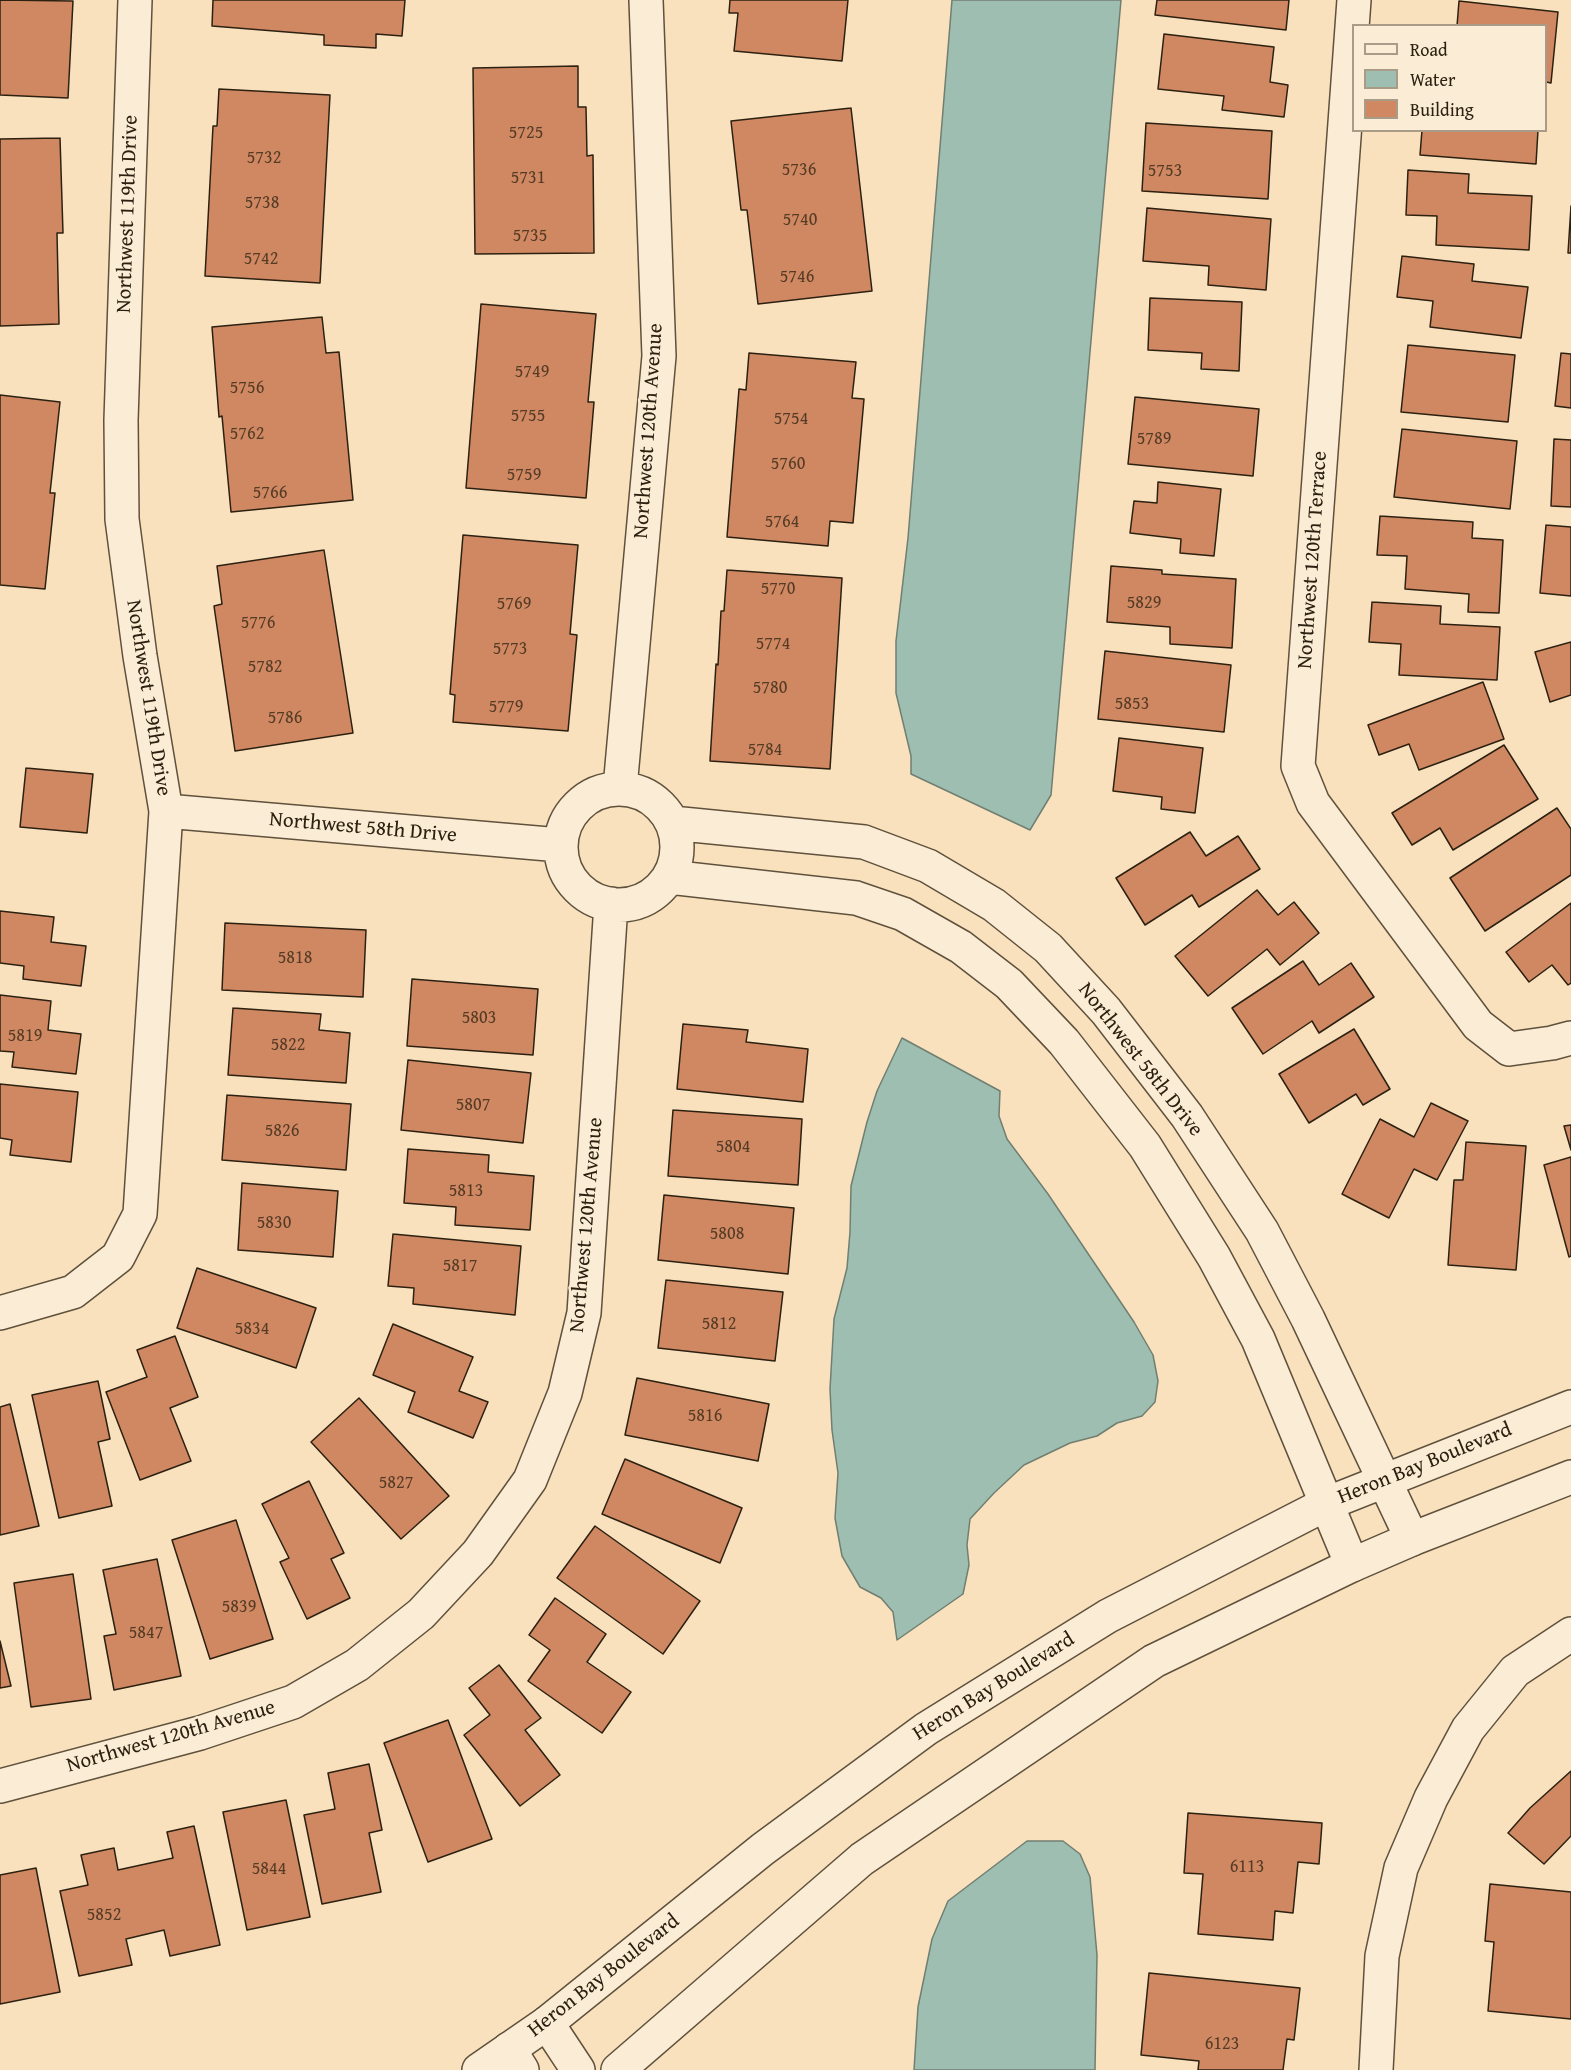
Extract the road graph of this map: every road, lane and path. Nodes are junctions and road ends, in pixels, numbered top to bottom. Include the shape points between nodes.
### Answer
1 (135, 0) edge
2 (646, 0) edge
3 (1354, 0) edge
4 (1352, 24) edge
5 (1352, 27) edge
6 (620, 788) junction
7 (166, 811) junction
8 (672, 824) junction
9 (560, 846) junction
10 (669, 878) junction
11 (611, 904) junction
12 (1571, 1038) edge
13 (0, 1313) edge
14 (1571, 1407) edge
15 (1571, 1477) edge
16 (1383, 1480) junction
17 (1326, 1504) junction
18 (1412, 1539) junction
19 (1352, 1564) junction
20 (1571, 1634) edge
21 (0, 1786) edge
22 (547, 2023) junction
23 (515, 2060) edge
24 (479, 2070) edge
25 (578, 2070) edge
26 (618, 2070) edge
27 (1376, 2070) edge

1 - 7 street, Northwest 119th Drive via 121,420 122,519
2 - 6 street, Northwest 120th Avenue via 659,356
3 - 4 street, Northwest 120th Terrace
5 - 12 street, Northwest 120th Terrace via 1298,766 1313,803 1478,1025 1509,1049
6 - 8 street via 641,793 660,805
6 - 9 street via 597,793 578,805 565,823
7 - 9 street, Northwest 58th Drive
7 - 13 street, Northwest 119th Drive via 140,1214 118,1257 73,1292
8 - 10 street via 677,841 676,860
8 - 16 street, Northwest 58th Drive via 864,842 928,866 994,905 1048,948 1106,1011 1187,1116 1262,1231
9 - 11 street via 563,866 574,885 591,898
10 - 11 street via 653,894 633,903
10 - 17 street via 856,898 903,914 961,947 1009,984 1064,1042 1145,1146 1208,1247 1258,1338
11 - 21 street, Northwest 120th Avenue via 584,1313 564,1393 530,1479 478,1553 421,1614 348,1671 293,1702 210,1729
14 - 16 street, Heron Bay Boulevard
15 - 18 street
16 - 17 street, Heron Bay Boulevard
16 - 18 street, Northwest 58th Drive
17 - 19 street
17 - 22 street, Heron Bay Boulevard via 1108,1616 926,1729 763,1849
18 - 19 street
19 - 26 street via 1154,1661 862,1859
20 - 27 street via 1515,1671 1468,1730 1431,1798 1401,1868 1382,1956
22 - 23 street, Heron Bay Boulevard
22 - 25 street
23 - 24 street, Heron Bay Boulevard

